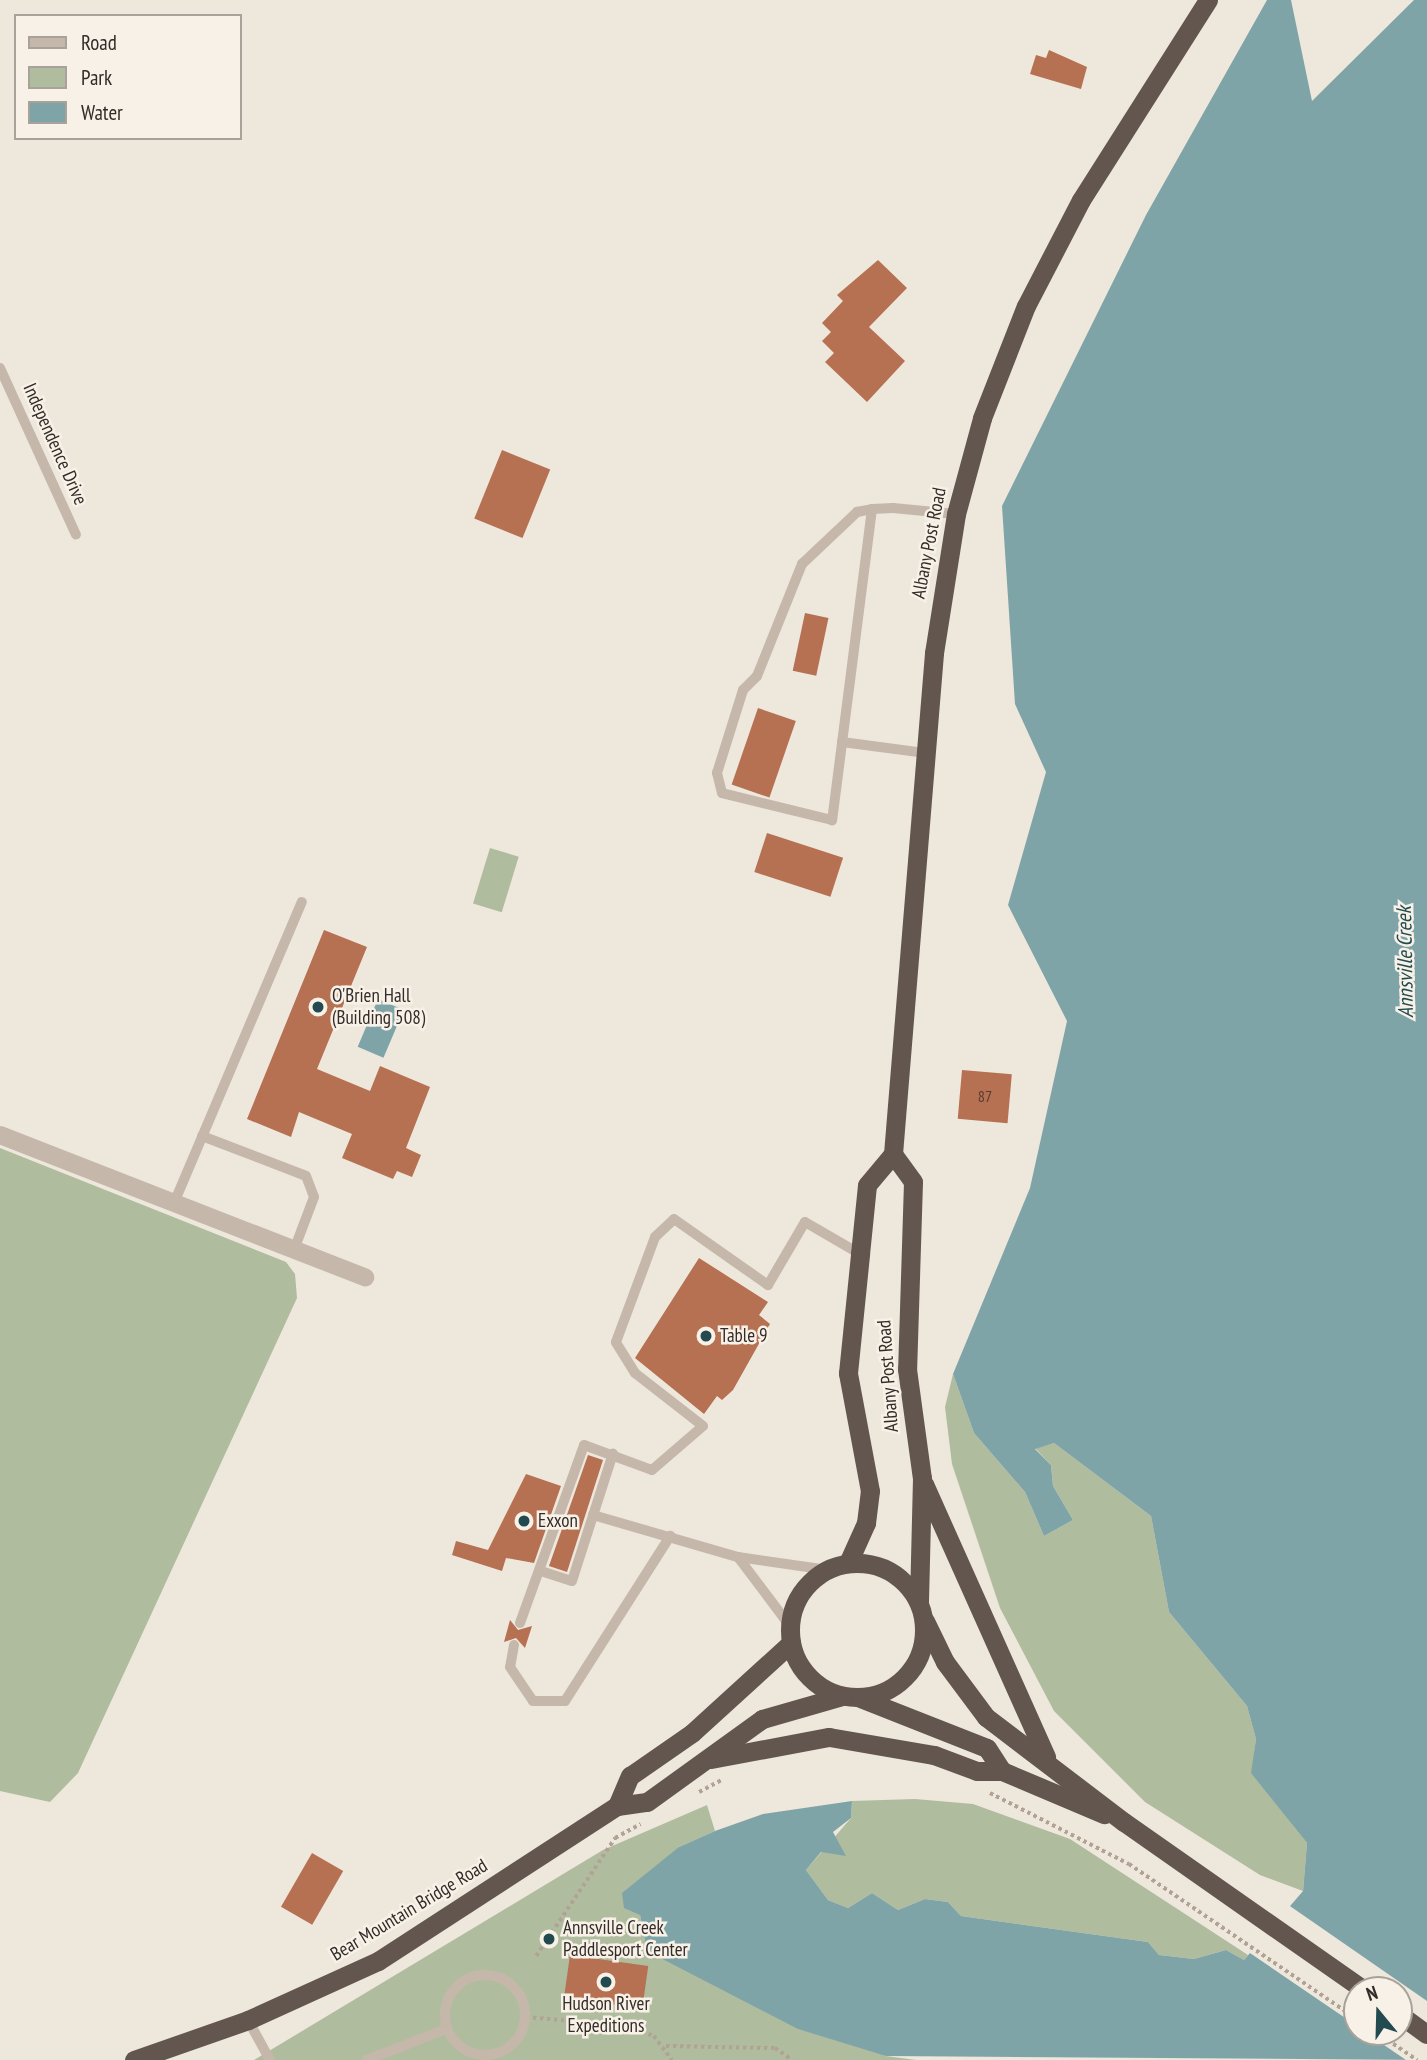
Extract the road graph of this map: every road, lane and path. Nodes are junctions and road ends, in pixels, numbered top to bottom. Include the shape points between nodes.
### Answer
1 (1208, 0) edge
2 (0, 368) edge
3 (872, 509) junction
4 (956, 514) junction
5 (76, 535) dead end
6 (842, 742) junction
7 (926, 754) junction
8 (302, 902) dead end
9 (0, 1135) edge
10 (202, 1136) junction
11 (893, 1154) junction
12 (174, 1203) junction
13 (294, 1250) junction
14 (860, 1254) junction
15 (365, 1277) dead end
16 (613, 1453) junction
17 (922, 1478) junction
18 (593, 1515) junction
19 (670, 1536) junction
20 (738, 1557) junction
21 (848, 1563) junction
22 (828, 1570) junction
23 (544, 1572) junction
24 (919, 1601) junction
25 (925, 1621) junction
26 (520, 1623) dead end
27 (791, 1634) junction
28 (514, 1645) dead end
29 (850, 1696) junction
30 (1046, 1757) junction
31 (711, 1759) junction
32 (1002, 1770) junction
33 (730, 1777) dead end
34 (984, 1790) dead end
35 (696, 1793) dead end
36 (617, 1806) junction
37 (650, 1819) dead end
38 (1124, 1822) junction
39 (536, 1956) dead end
40 (1344, 1976) edge
41 (1343, 2009) edge
42 (526, 2017) junction
43 (248, 2020) junction
44 (446, 2029) junction
45 (667, 2046) junction
46 (1396, 2046) edge
47 (134, 2060) edge
48 (270, 2060) edge
49 (367, 2060) edge
50 (672, 2060) edge
51 (792, 2060) edge
52 (1417, 2060) edge

1 - 4 highway, Albany Post Road via 1099,170 1026,306 982,418
2 - 5 lane, Independence Drive
3 - 4 lane
3 - 6 lane
3 - 6 lane via 834,529 802,564 757,676 743,690 717,773 722,793 832,820
4 - 7 highway, Albany Post Road
6 - 7 lane
7 - 11 highway, Albany Post Road
8 - 10 lane
9 - 12 street
10 - 12 lane
10 - 13 lane via 306,1176 314,1197
11 - 14 highway, Albany Post Road via 867,1185
11 - 17 highway, Albany Post Road via 913,1182 907,1369
12 - 13 street
13 - 15 street
14 - 16 lane via 805,1222 768,1285 674,1219 655,1237 616,1342 635,1373 703,1426 652,1471
14 - 21 highway, Albany Post Road via 848,1373 870,1491 866,1522
16 - 18 lane
16 - 23 lane via 584,1445
17 - 24 highway, Albany Post Road
17 - 30 highway
18 - 19 lane
18 - 23 lane via 572,1581
19 - 20 lane
19 - 28 lane via 565,1701 533,1701 510,1667
20 - 22 lane
20 - 27 lane
21 - 22 highway
21 - 24 highway via 889,1571
22 - 27 highway via 798,1598
23 - 26 lane
24 - 25 highway
25 - 29 highway via 914,1664 899,1682
25 - 30 highway via 945,1662 986,1717
27 - 29 highway via 813,1682
27 - 36 highway via 692,1733 630,1776
29 - 31 highway, Bear Mountain Bridge Road via 762,1719
29 - 32 highway via 987,1748
30 - 38 highway
31 - 32 highway via 828,1737 934,1755 976,1771
31 - 36 highway, Bear Mountain Bridge Road via 646,1802
32 - 38 highway
33 - 35 path
34 - 41 path via 1129,1864
36 - 43 highway, Bear Mountain Bridge Road via 378,1961
37 - 39 path via 615,1838
38 - 40 highway
42 - 44 lane via 516,2042 491,2056 464,2050
42 - 44 lane via 509,1982 485,1974 452,1992
42 - 45 path via 629,2026
43 - 47 highway, Bear Mountain Bridge Road
43 - 48 lane
44 - 49 lane
45 - 50 path
45 - 51 path via 775,2048
46 - 52 path

